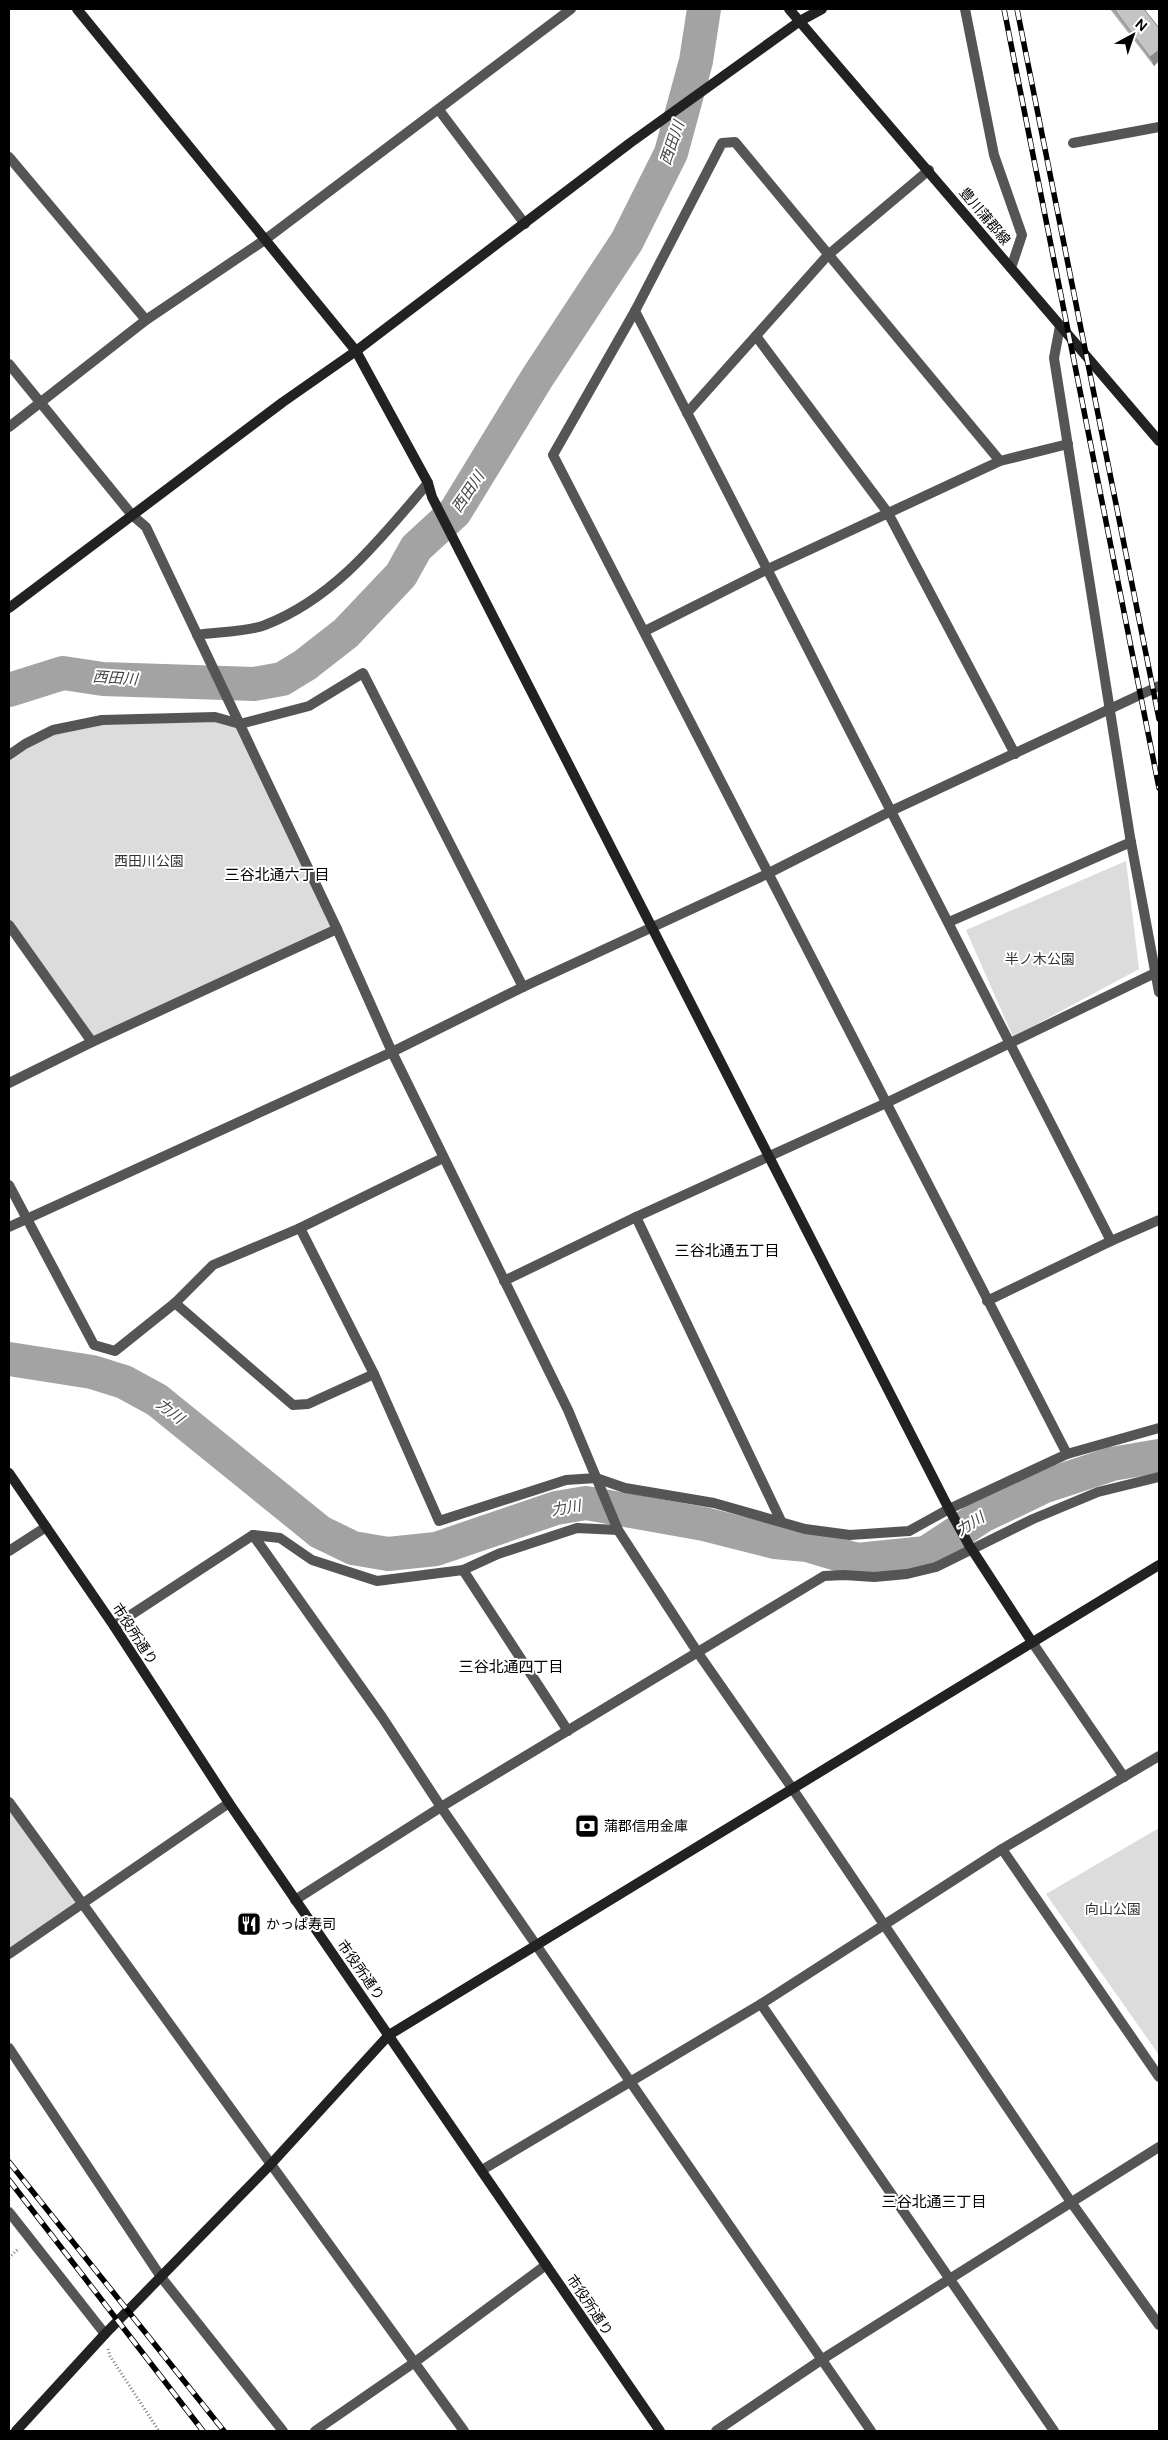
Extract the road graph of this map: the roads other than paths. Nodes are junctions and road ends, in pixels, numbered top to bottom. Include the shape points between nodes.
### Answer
1 (77, 9) edge
2 (571, 9) edge
3 (789, 9) edge
4 (822, 9) edge
5 (965, 9) edge
6 (800, 21) junction
7 (439, 110) junction
8 (1159, 127) edge
9 (1074, 144) dead end
10 (9, 157) edge
11 (929, 170) junction
12 (525, 224) junction
13 (266, 240) junction
14 (828, 254) junction
15 (1011, 268) junction
16 (635, 311) junction
17 (146, 320) junction
18 (1060, 326) junction
19 (756, 336) junction
20 (356, 351) junction
21 (9, 364) edge
22 (41, 404) junction
23 (687, 413) junction
24 (9, 427) edge
25 (1159, 441) edge
26 (1068, 444) junction
27 (1000, 461) junction
28 (428, 484) junction
29 (888, 514) junction
30 (132, 515) junction
31 (768, 569) junction
32 (9, 608) edge
33 (645, 631) junction
34 (195, 632) junction
35 (1159, 686) edge
36 (1111, 709) junction
37 (240, 724) junction
38 (1015, 754) junction
39 (9, 755) edge
40 (891, 811) junction
41 (1131, 842) junction
42 (767, 874) junction
43 (949, 922) junction
44 (9, 925) edge
45 (652, 928) junction
46 (337, 929) junction
47 (1155, 973) junction
48 (523, 987) junction
49 (1159, 992) edge
50 (92, 1042) junction
51 (1010, 1043) junction
52 (392, 1052) junction
53 (9, 1083) edge
54 (884, 1104) junction
55 (769, 1156) junction
56 (443, 1158) junction
57 (9, 1185) edge
58 (636, 1217) junction
59 (25, 1219) junction
60 (1159, 1220) edge
61 (9, 1226) edge
62 (300, 1228) junction
63 (1112, 1241) junction
64 (504, 1281) junction
65 (987, 1301) junction
66 (175, 1303) junction
67 (374, 1374) junction
68 (1159, 1428) edge
69 (1067, 1454) junction
70 (9, 1473) edge
71 (1159, 1477) edge
72 (596, 1478) junction
73 (948, 1509) junction
74 (781, 1521) junction
75 (46, 1527) junction
76 (616, 1527) junction
77 (253, 1535) junction
78 (970, 1547) junction
79 (9, 1551) edge
80 (1159, 1565) edge
81 (463, 1570) junction
82 (114, 1626) junction
83 (1032, 1642) junction
84 (698, 1653) junction
85 (568, 1731) junction
86 (1159, 1756) edge
87 (1124, 1777) junction
88 (792, 1788) junction
89 (9, 1802) edge
90 (229, 1803) junction
91 (441, 1806) junction
92 (1002, 1848) junction
93 (296, 1900) junction
94 (81, 1904) junction
95 (885, 1924) junction
96 (537, 1945) junction
97 (9, 1954) edge
98 (761, 2004) junction
99 (389, 2035) junction
100 (9, 2048) edge
101 (1159, 2077) edge
102 (631, 2080) junction
103 (1159, 2147) edge
104 (270, 2164) junction
105 (482, 2170) junction
106 (1071, 2202) junction
107 (9, 2212) edge
108 (546, 2265) junction
109 (162, 2277) junction
110 (950, 2280) junction
111 (1159, 2325) edge
112 (105, 2334) junction
113 (821, 2360) junction
114 (415, 2362) junction
115 (16, 2431) edge
116 (283, 2431) edge
117 (315, 2431) edge
118 (464, 2431) edge
119 (660, 2431) edge
120 (716, 2431) edge
121 (871, 2431) edge
122 (1054, 2431) edge

1 - 13 street
2 - 7 street
3 - 6 street, 豊川蒲郡線
4 - 6 street
5 - 15 street via 994,155 1022,235
6 - 11 street, 豊川蒲郡線
6 - 12 street via 630,143
7 - 12 street
7 - 13 street
8 - 9 street
10 - 17 street
11 - 14 street
11 - 15 street, 豊川蒲郡線
12 - 20 street
13 - 17 street
13 - 20 street
14 - 16 street via 735,142 722,143
14 - 19 street
14 - 27 street
15 - 18 street, 豊川蒲郡線
16 - 23 street
16 - 33 street via 553,455
17 - 22 street
18 - 25 street, 豊川蒲郡線
18 - 26 street via 1054,358
19 - 23 street
19 - 29 street
20 - 28 street
20 - 30 street
21 - 22 street
22 - 24 street
22 - 30 street
23 - 31 street
26 - 27 street
26 - 36 street
27 - 29 street
28 - 34 street via 355,567 314,601 264,626
28 - 45 street
29 - 31 street
29 - 38 street
30 - 32 street
30 - 34 street via 146,527
31 - 33 street
31 - 40 street
33 - 42 street
34 - 37 street
35 - 36 street
36 - 38 street
36 - 41 street
37 - 39 street via 215,717 102,720 52,730
37 - 46 street
37 - 48 street via 309,706 363,673
38 - 40 street
40 - 42 street
40 - 43 street
41 - 43 street
41 - 47 street
42 - 45 street
42 - 54 street
43 - 51 street
44 - 50 street
45 - 48 street
45 - 55 street
46 - 50 street
46 - 52 street
47 - 49 street
47 - 51 street
48 - 52 street
50 - 53 street
51 - 54 street
51 - 63 street
52 - 56 street
52 - 59 street
54 - 55 street
54 - 65 street
55 - 58 street
55 - 73 street
56 - 62 street
56 - 64 street
57 - 59 street
58 - 64 street
58 - 74 street
59 - 61 street
59 - 66 street via 94,1345 115,1352
60 - 63 street
62 - 66 street via 213,1265
62 - 67 street
63 - 65 street
64 - 72 street via 568,1410
65 - 69 street
66 - 67 street via 293,1405 308,1404
67 - 72 street via 439,1521 566,1480
68 - 69 street
69 - 73 street
70 - 75 street, 市役所通り
71 - 78 street via 1098,1492
72 - 74 street via 625,1488 714,1503
72 - 76 street
73 - 74 street via 909,1531 850,1535 805,1529
73 - 78 street
75 - 79 street
75 - 82 street, 市役所通り
76 - 81 street via 577,1528 498,1554
76 - 84 street
77 - 81 street via 280,1538 312,1560 378,1581
77 - 82 street
77 - 91 street
78 - 83 street
78 - 84 street via 936,1568 907,1574 824,1576
80 - 83 street
81 - 85 street
82 - 90 street, 市役所通り
83 - 87 street
83 - 88 street
84 - 85 street
84 - 88 street
85 - 91 street
86 - 87 street
87 - 92 street
88 - 95 street
88 - 96 street
89 - 94 street
90 - 93 street, 市役所通り
90 - 94 street
91 - 93 street
91 - 96 street
92 - 95 street
92 - 101 street
93 - 99 street, 市役所通り
94 - 97 street
94 - 104 street
95 - 98 street
95 - 106 street
96 - 99 street
96 - 102 street
98 - 102 street
98 - 110 street
99 - 104 street
99 - 105 street, 市役所通り
100 - 109 street
102 - 105 street
102 - 113 street
103 - 106 street
104 - 109 street
104 - 114 street
105 - 108 street, 市役所通り
106 - 110 street
106 - 111 street
107 - 112 street
108 - 114 street
108 - 119 street, 市役所通り
109 - 112 street
109 - 116 street
110 - 113 street
110 - 122 street
112 - 115 street
113 - 120 street
113 - 121 street
114 - 117 street
114 - 118 street

